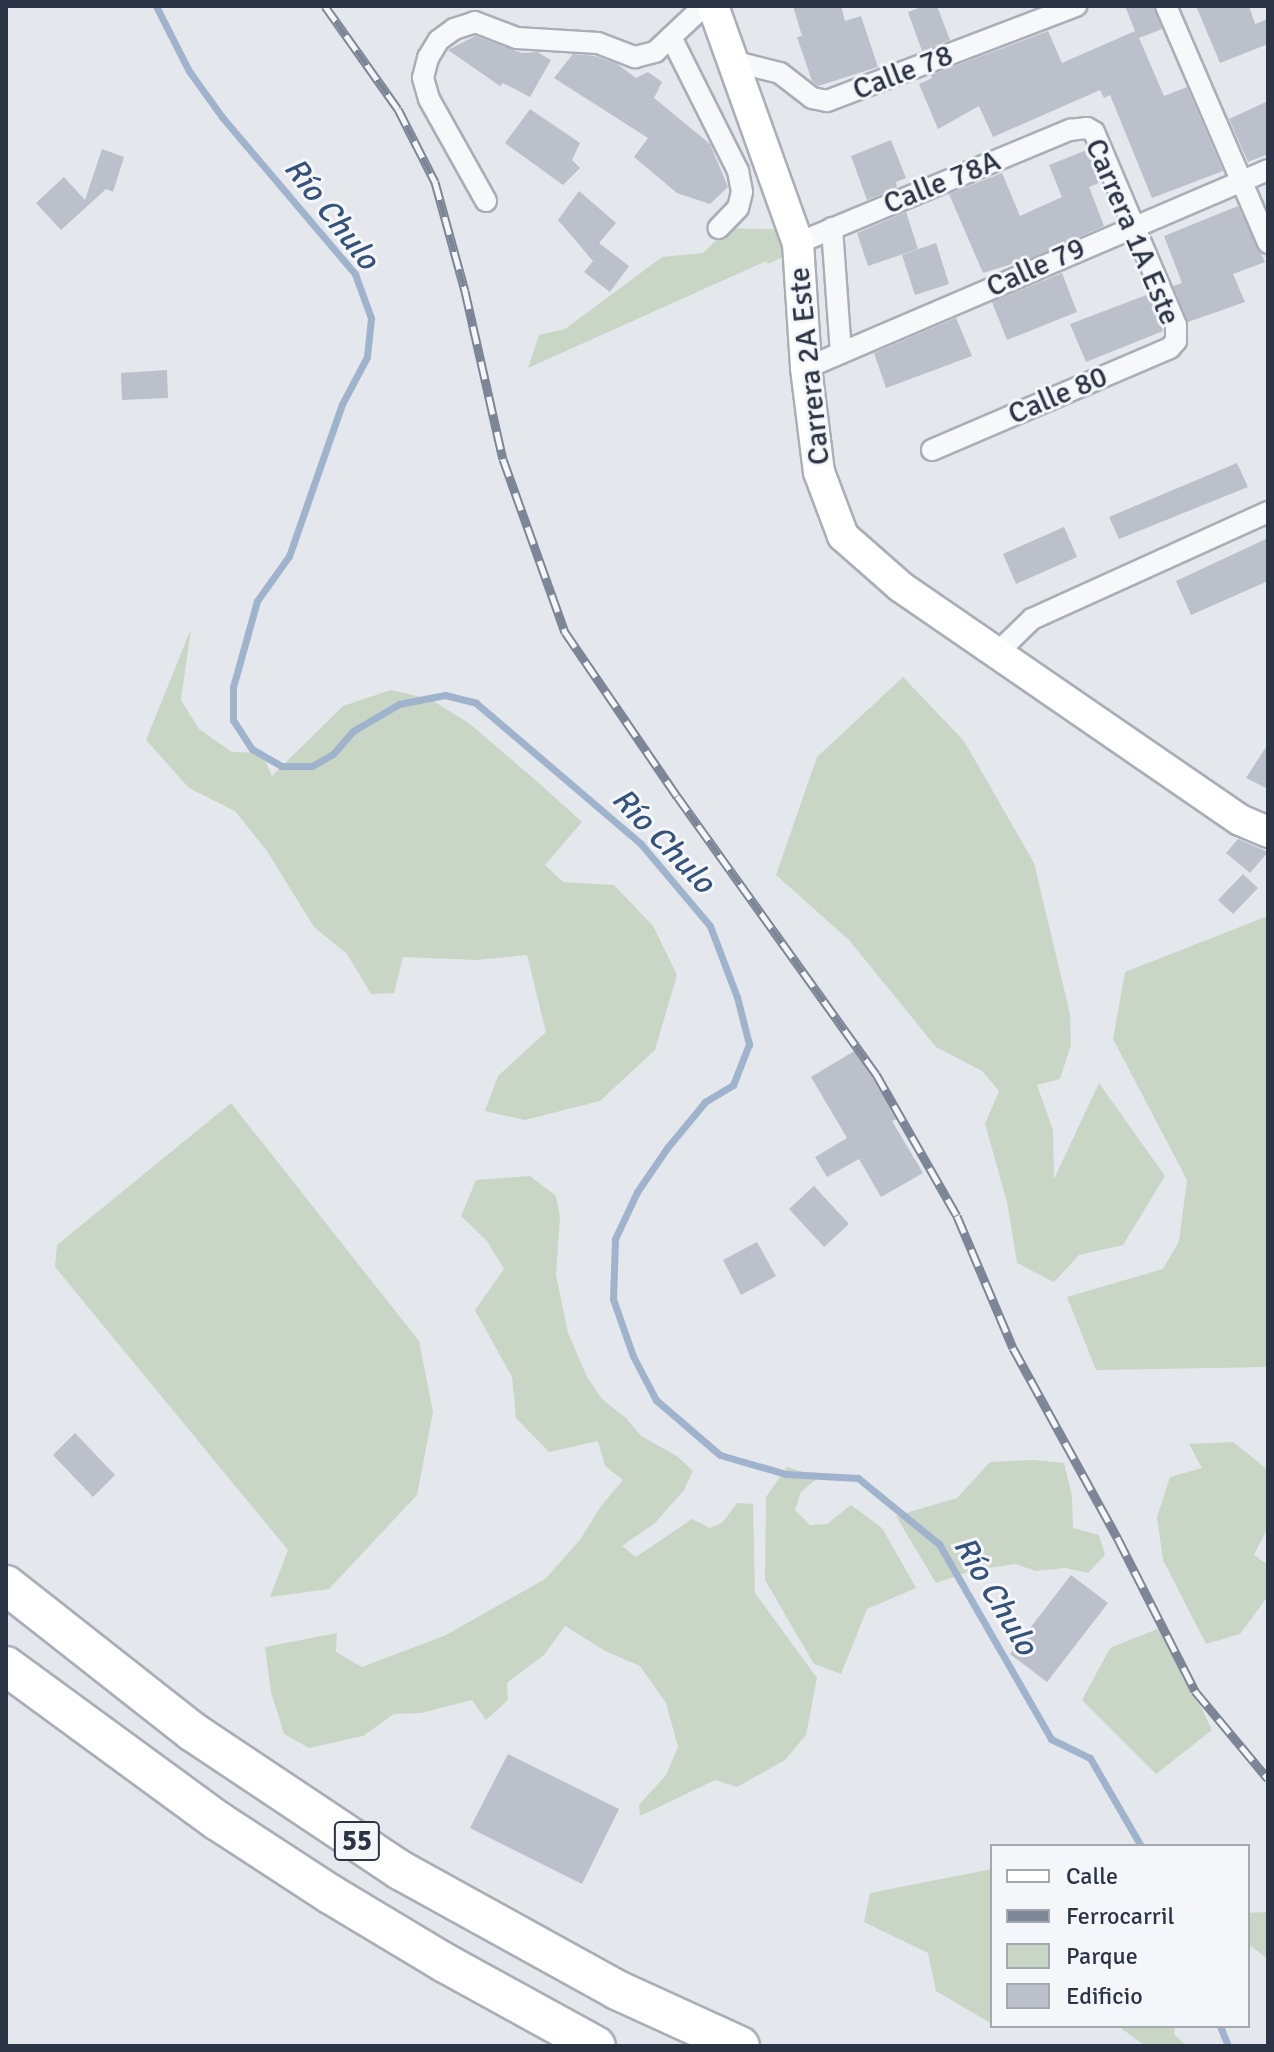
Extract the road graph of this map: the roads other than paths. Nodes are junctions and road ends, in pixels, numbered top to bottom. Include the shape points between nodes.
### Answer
1 (704, 6) edge
2 (713, 6) edge
3 (1076, 6) edge
4 (1166, 6) edge
5 (671, 37) junction
6 (732, 61) junction
7 (1087, 128) joint
8 (1268, 170) edge
9 (1243, 180) junction
10 (486, 201) dead end
11 (1133, 225) junction
12 (719, 228) dead end
13 (832, 228) junction
14 (798, 243) junction
15 (1268, 243) edge
16 (1177, 336) joint
17 (841, 353) junction
18 (806, 368) junction
19 (932, 450) dead end
20 (1268, 512) edge
21 (997, 653) junction
22 (1260, 827) edge
23 (6, 1585) edge
24 (6, 1666) edge
25 (596, 2046) edge
26 (740, 2046) edge

1 - 5 street
2 - 6 street, Carrera 2A Este
3 - 6 street, Calle 78 via 827,101 812,98 780,73
4 - 9 street
5 - 10 street via 655,52 635,57 598,43 517,38 475,22 439,40 423,78 429,99
5 - 12 street via 738,171 738,208
6 - 14 street, Carrera 2A Este
7 - 11 street, Carrera 1A Este via 1094,132
7 - 13 street, Calle 78A via 1070,130
8 - 9 street, Calle 79
9 - 11 street, Calle 79
9 - 15 street
11 - 16 street, Carrera 1A Este
11 - 17 street, Calle 79
13 - 14 street, Calle 78A
13 - 17 street
14 - 18 street, Carrera 2A Este
16 - 19 street, Calle 80 via 1170,348
17 - 18 street, Calle 79
18 - 21 street, Carrera 2A Este via 819,472 843,536 901,587
20 - 21 street via 1032,619
21 - 22 street, Carrera 2A Este
23 - 26 highway, 55 via 193,1732 400,1870 617,1990
24 - 25 highway, 55 via 218,1821 330,1894

